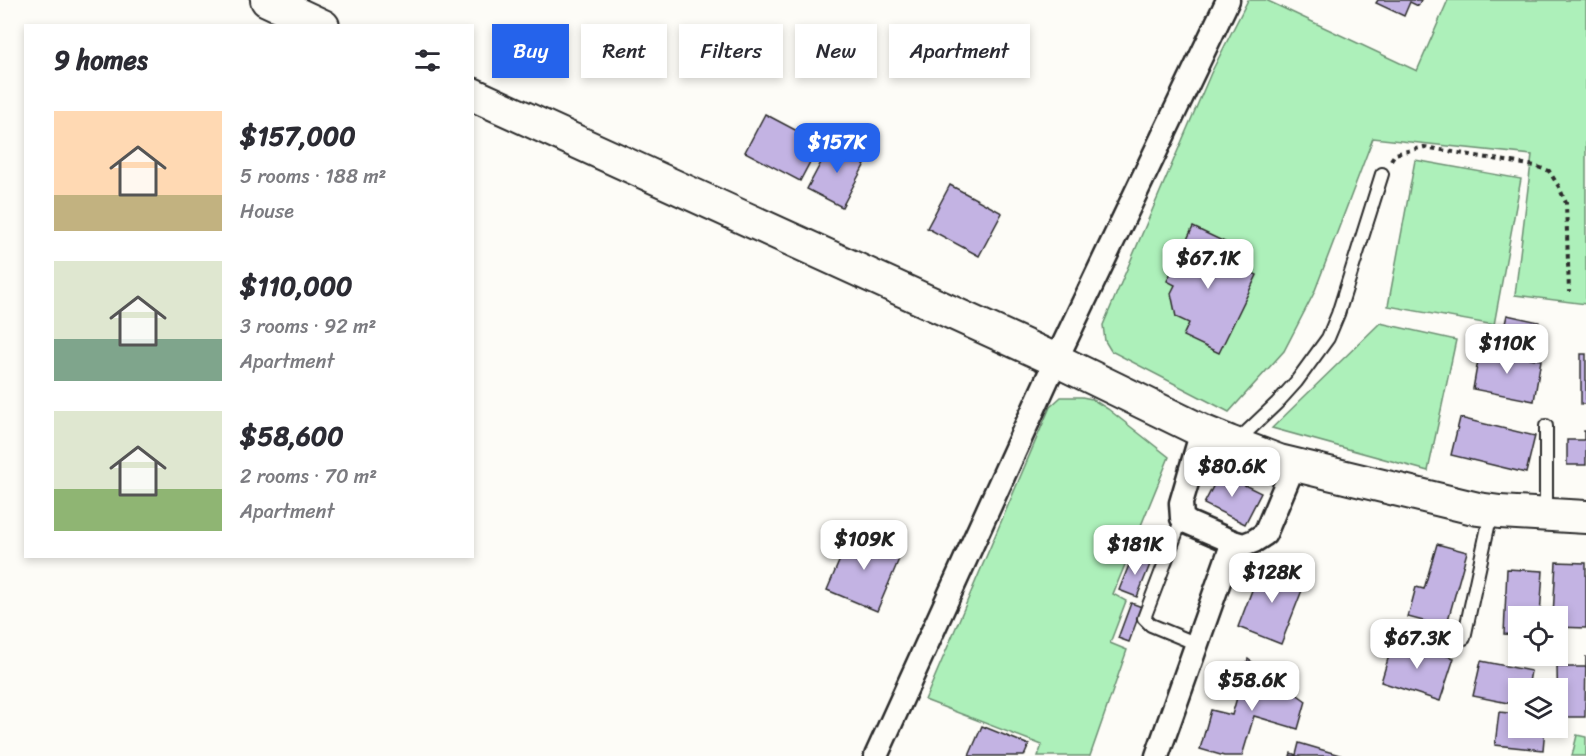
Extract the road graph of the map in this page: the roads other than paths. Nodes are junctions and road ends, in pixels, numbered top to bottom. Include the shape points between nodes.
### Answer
1 (267, 0) edge
2 (1228, 0) edge
3 (319, 24) edge
4 (474, 95) edge
5 (1382, 174) road end
6 (1056, 360) junction
7 (1546, 426) dead end
8 (1202, 431) junction
9 (1234, 444) junction
10 (1294, 465) junction
11 (1492, 511) junction
12 (1546, 515) junction
13 (1586, 517) edge
14 (1182, 518) junction
15 (1233, 542) junction
16 (1464, 638) dead end
17 (1197, 644) junction
18 (876, 756) edge
19 (1157, 756) edge

1 - 3 street
2 - 6 street
4 - 6 street
5 - 9 lane via 1328,338 1277,403
6 - 8 street
6 - 18 street
7 - 12 lane
8 - 9 street
8 - 14 street via 1181,503
9 - 10 street
10 - 11 street
10 - 15 street via 1266,534 1244,544
11 - 12 street
11 - 16 lane
12 - 13 street
14 - 15 street
14 - 17 lane via 1144,618 1151,625
15 - 17 street
17 - 19 street

